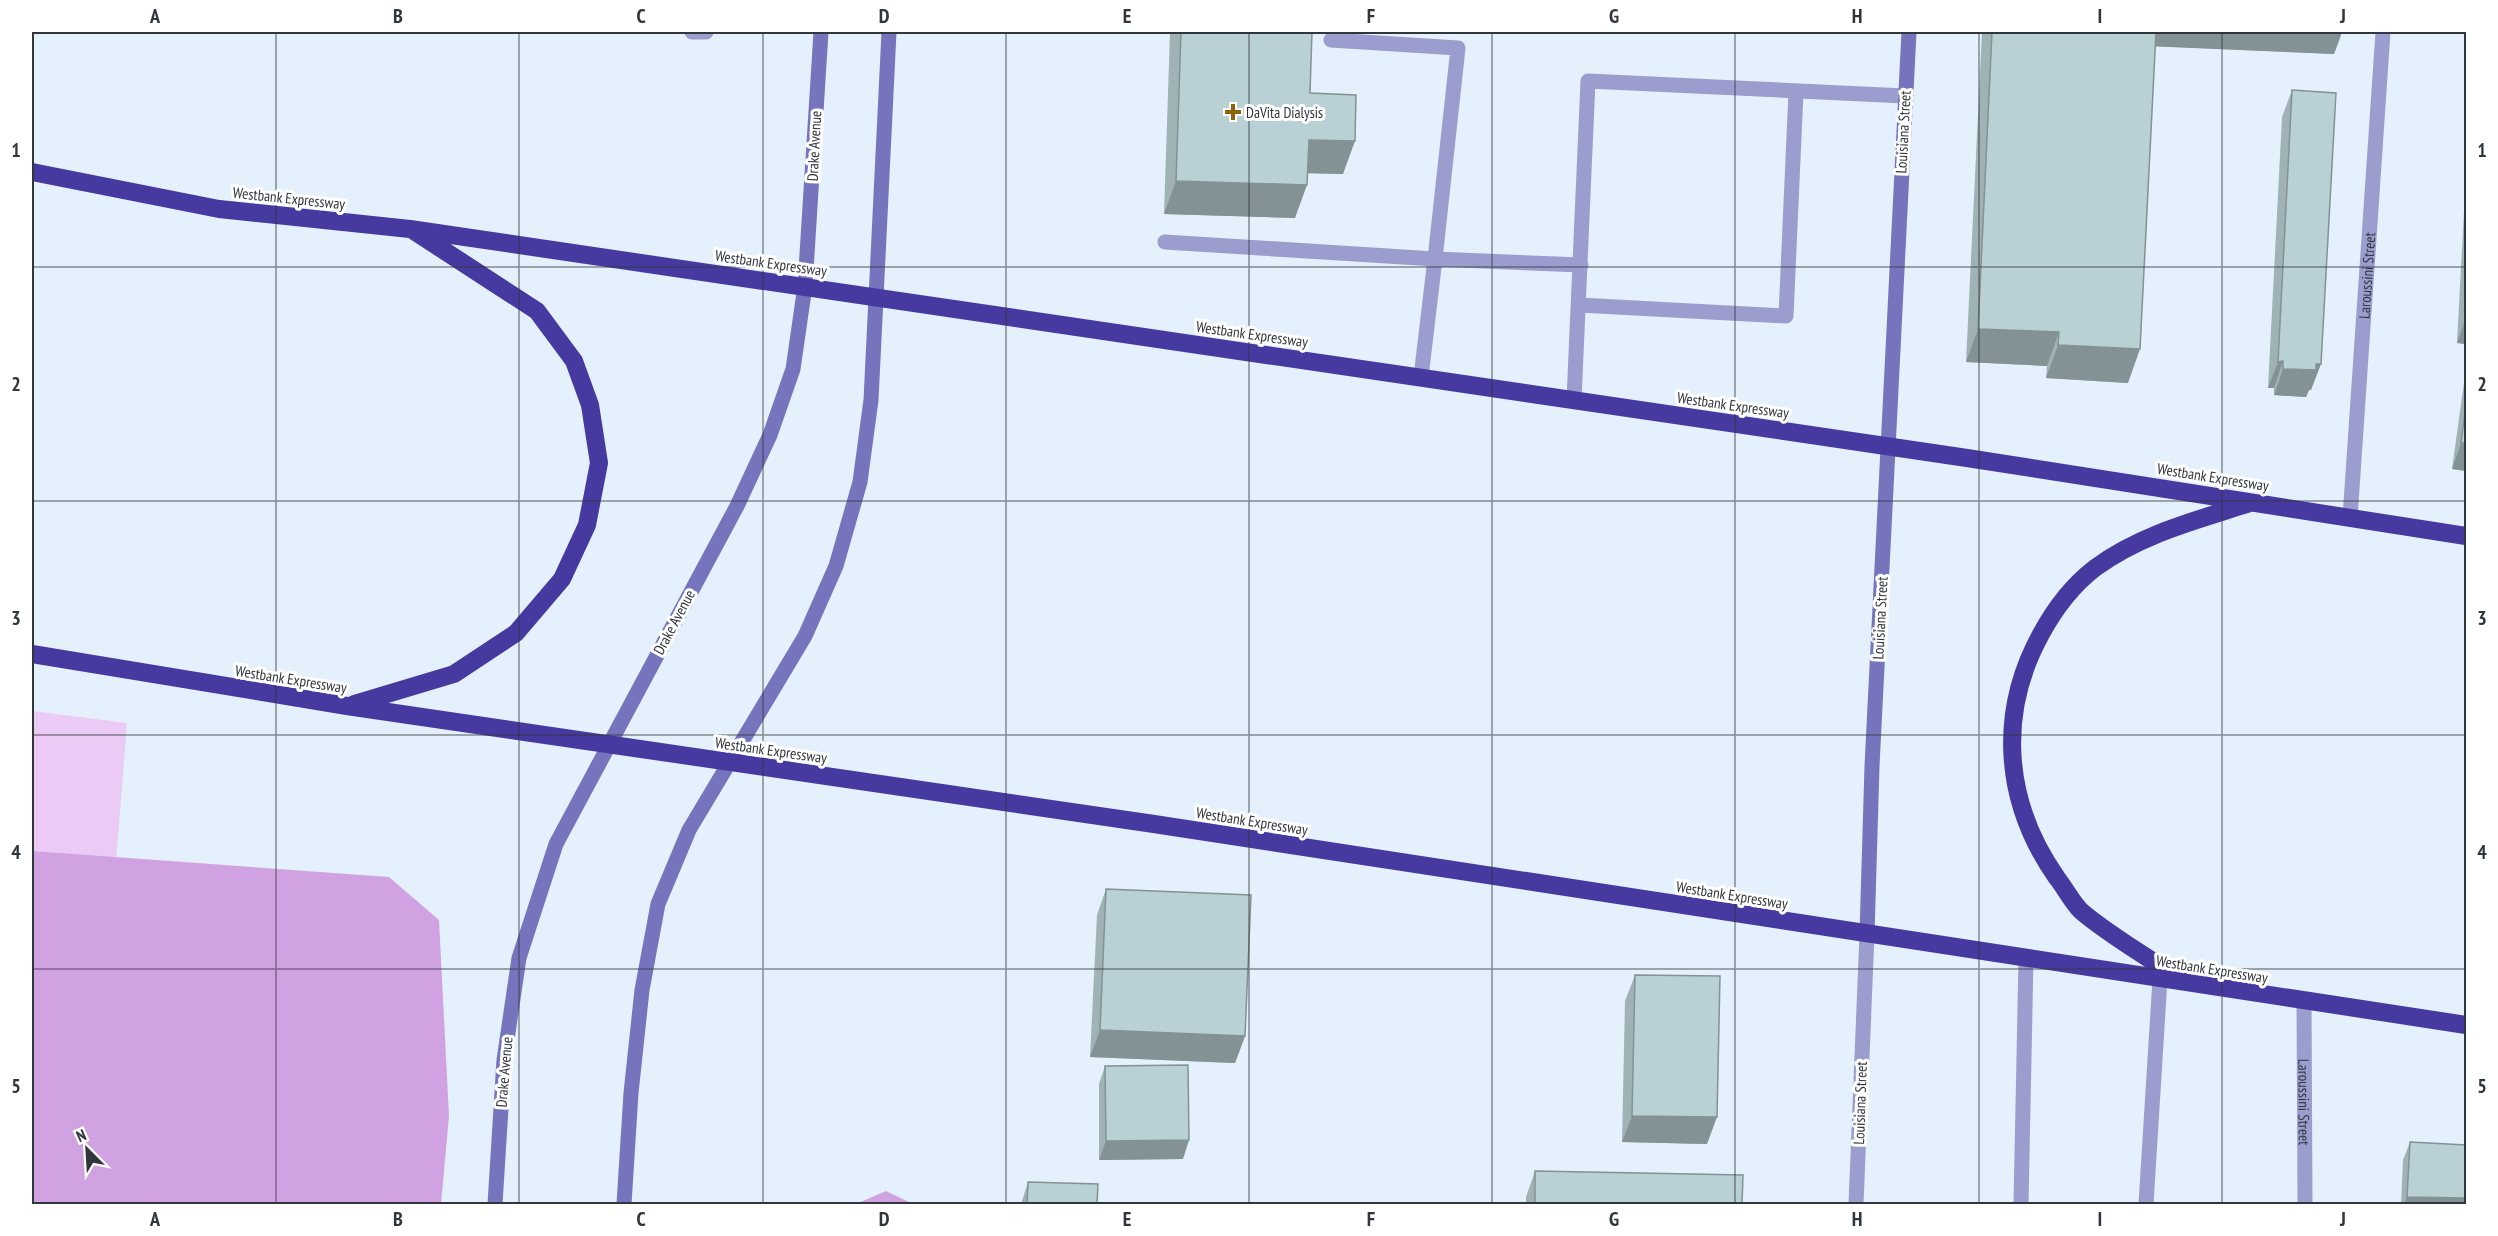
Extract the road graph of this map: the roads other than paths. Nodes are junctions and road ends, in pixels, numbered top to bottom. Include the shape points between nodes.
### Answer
1 (693, 32) edge
2 (706, 32) edge
3 (821, 32) edge
4 (889, 32) edge
5 (1909, 32) edge
6 (2383, 32) edge
7 (1331, 40) dead end
8 (1796, 92) junction
9 (1905, 96) junction
10 (32, 172) edge
11 (410, 229) junction
12 (1165, 242) dead end
13 (1435, 260) junction
14 (1581, 266) junction
15 (805, 286) junction
16 (877, 297) junction
17 (1579, 305) junction
18 (1421, 377) junction
19 (1574, 400) junction
20 (1887, 446) junction
21 (2254, 501) junction
22 (2350, 518) junction
23 (2466, 536) edge
24 (32, 654) edge
25 (347, 706) junction
26 (607, 744) junction
27 (728, 763) junction
28 (1867, 934) junction
29 (2026, 959) junction
30 (2160, 979) junction
31 (2186, 984) junction
32 (2304, 1000) junction
33 (2466, 1025) edge
34 (495, 1204) edge
35 (624, 1204) edge
36 (1856, 1204) edge
37 (2021, 1204) edge
38 (2146, 1204) edge
39 (2305, 1204) edge

1 - 2 street
3 - 15 street, Drake Avenue
4 - 16 street
5 - 9 street, Louisiana Street
6 - 22 street, Laroussini Street
7 - 13 street via 1458,48
8 - 9 street
8 - 14 street via 1588,81
8 - 17 street via 1786,316
9 - 20 street, Louisiana Street
10 - 11 highway, Westbank Expressway via 219,209
11 - 15 highway, Westbank Expressway
11 - 25 highway via 537,310 574,361 590,405 599,464 587,525 562,579 516,633 454,675
12 - 13 street
13 - 14 street
13 - 18 street
14 - 17 street
15 - 16 highway, Westbank Expressway
15 - 26 street, Drake Avenue via 793,369 770,435 737,506
16 - 18 highway, Westbank Expressway
16 - 27 street via 871,400 860,482 836,566 805,636
17 - 19 street
18 - 19 highway, Westbank Expressway
19 - 20 highway, Westbank Expressway
20 - 21 highway, Westbank Expressway
20 - 28 street, Louisiana Street
21 - 22 highway, Westbank Expressway
21 - 31 highway via 2146,537 2094,568 2054,610 2026,662 2013,715 2011,760 2022,810 2046,862 2080,910
22 - 23 highway, Westbank Expressway
24 - 25 highway, Westbank Expressway
25 - 26 highway, Westbank Expressway
26 - 27 highway, Westbank Expressway
26 - 34 street, Drake Avenue via 555,844 519,958 504,1060
27 - 28 highway, Westbank Expressway
27 - 35 street via 689,830 658,904 642,990
28 - 29 highway, Westbank Expressway
28 - 36 street, Louisiana Street
29 - 30 highway, Westbank Expressway
29 - 37 street
30 - 31 highway, Westbank Expressway
30 - 38 street
31 - 32 highway, Westbank Expressway
32 - 33 highway, Westbank Expressway
32 - 39 street, Laroussini Street

